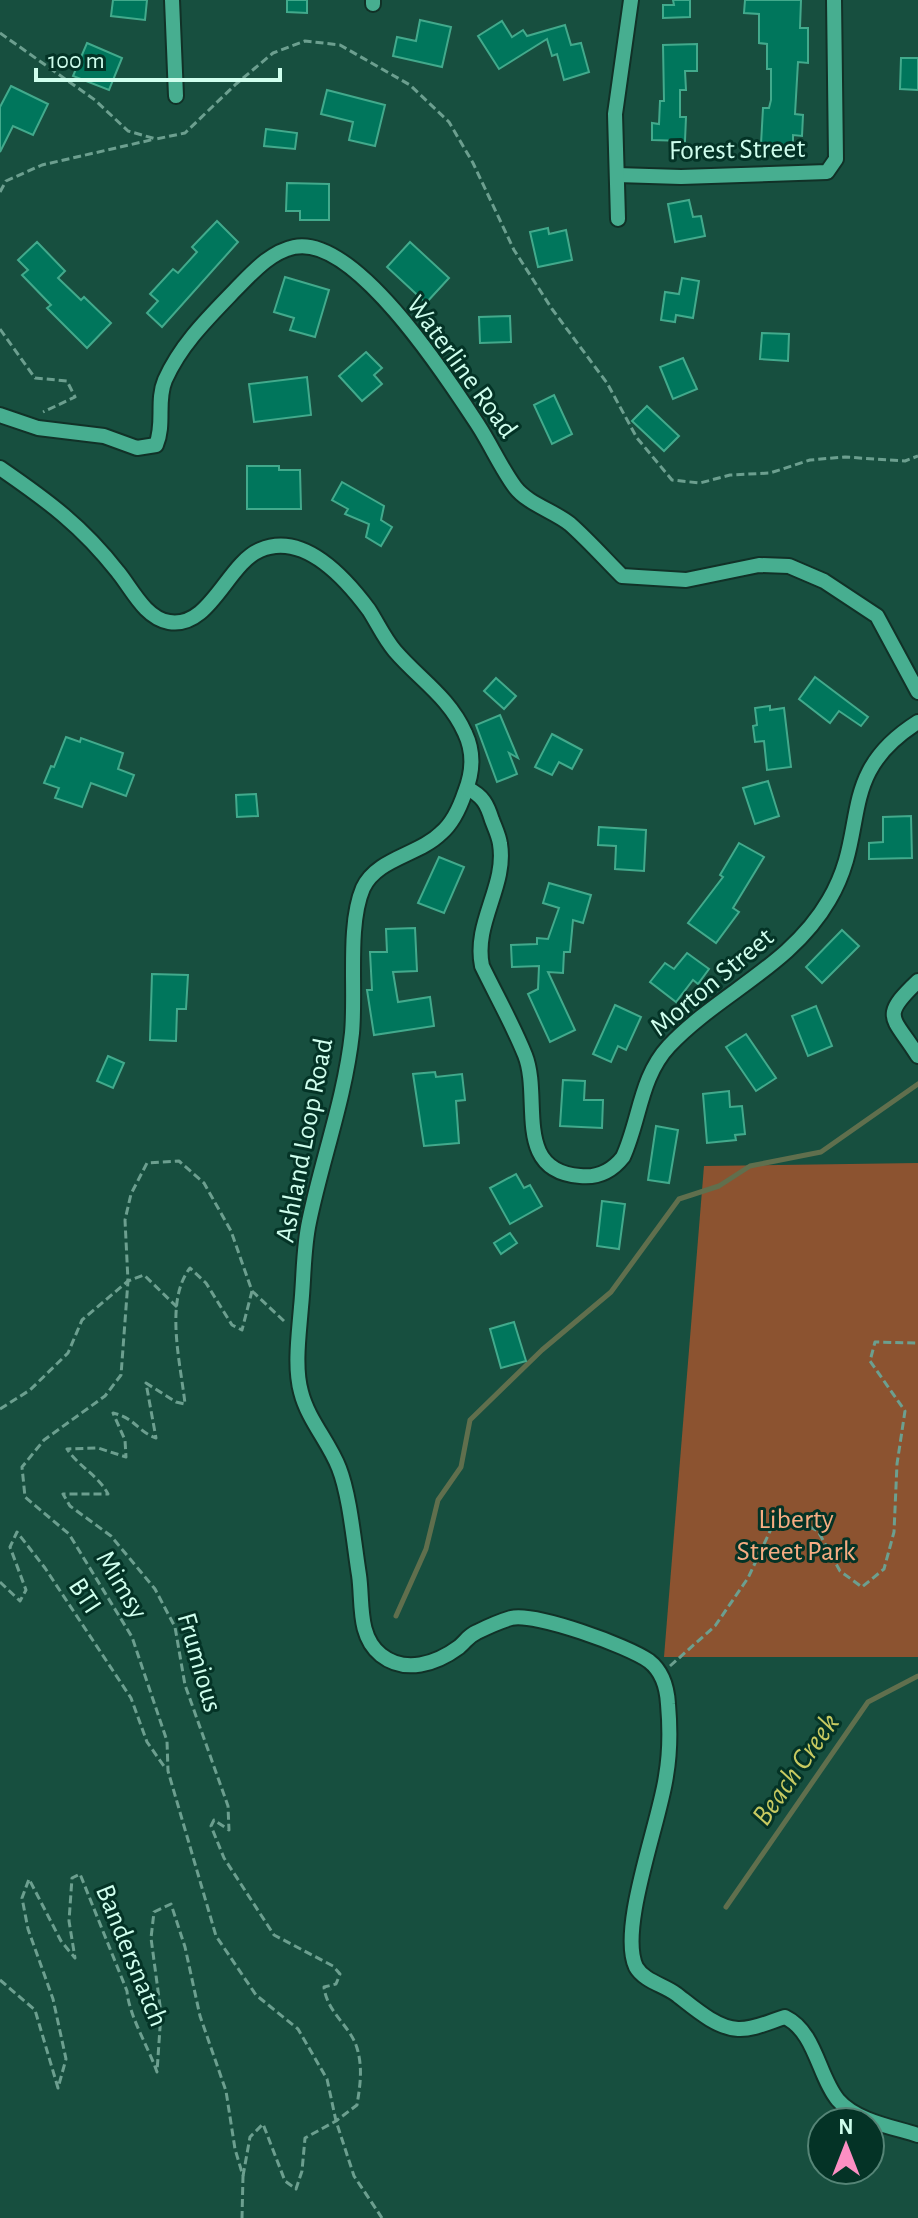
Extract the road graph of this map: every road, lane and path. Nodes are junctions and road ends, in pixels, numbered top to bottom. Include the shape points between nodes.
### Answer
1 (172, 0) edge
2 (631, 0) edge
3 (834, 0) edge
4 (0, 33) edge
5 (176, 96) dead end
6 (156, 139) junction
7 (617, 175) junction
8 (0, 192) edge
9 (618, 219) dead end
10 (0, 329) edge
11 (0, 415) edge
12 (21, 423) junction
13 (918, 456) edge
14 (0, 468) edge
15 (918, 692) edge
16 (918, 722) edge
17 (467, 788) junction
18 (918, 981) edge
19 (918, 1056) edge
20 (128, 1281) junction
21 (252, 1291) junction
22 (177, 1307) junction
23 (299, 1334) junction
24 (918, 1343) edge
25 (0, 1409) edge
26 (0, 1582) edge
27 (662, 1674) junction
28 (168, 1771) junction
29 (0, 1980) edge
30 (336, 2121) junction
31 (918, 2135) edge
32 (243, 2176) junction
33 (242, 2218) edge
34 (382, 2218) edge

1 - 5 street
2 - 7 street via 615,114
3 - 7 street, Forest Street via 836,159 827,172
4 - 6 path via 95,100 128,131
6 - 8 path via 42,165 6,181
6 - 13 path via 185,133 273,53 305,41 340,45 410,85 449,122 514,250 607,383 637,438 672,480 700,483 822,459 905,461
7 - 9 street
10 - 12 path via 35,378 67,381 75,397
11 - 12 street, Waterline Road
12 - 15 street, Waterline Road via 104,436 137,448 156,445 164,382 204,323 268,259 295,246 320,248 347,264 396,312 477,424 517,490 569,523 622,576 686,580 759,565 789,566 824,581 877,616
14 - 17 street, Ashland Loop Road via 91,538 153,616 170,623 188,621 203,611 255,552 295,548 320,559 365,604 389,645 448,703 471,748
16 - 17 street, Morton Street via 887,746 864,777 841,875 827,904 802,938 668,1047 650,1072 623,1157 603,1174 588,1177 559,1171 535,1146 526,1056 479,953 500,844 487,802
17 - 23 street, Ashland Loop Road via 448,828 366,880 357,905 352,1036 308,1227
18 - 19 street via 893,1009 893,1018
20 - 21 path, Mimsy via 125,1220 131,1194 147,1163 179,1161 211,1195 231,1231
20 - 22 path via 144,1275
20 - 25 path via 82,1320 68,1353 30,1390
20 - 28 path, Mimsy via 121,1375 105,1396 44,1440 22,1467 25,1497 69,1534 132,1637 167,1741
21 - 22 path, Frumious via 242,1330 232,1325 190,1268
21 - 23 path
22 - 30 path, Frumious via 185,1404 146,1383 156,1438 128,1417 113,1413 126,1457 98,1448 67,1449 108,1494 63,1494 70,1506 120,1546 155,1589 175,1627 185,1685 228,1806 229,1830 214,1820 211,1826 224,1858 274,1935 340,1974 336,1984 324,1987 326,2003 357,2046 362,2076 357,2105
23 - 27 street, Ashland Loop Road via 298,1385 340,1469 360,1604 374,1648 387,1660 412,1666 431,1663 474,1633 515,1616 605,1642 648,1660
24 - 27 path via 875,1342 870,1361 905,1411 894,1532 884,1569 862,1587 840,1571 818,1531 791,1518 772,1527 748,1578 715,1626
26 - 28 path, BTI via 20,1601 26,1590 10,1547 17,1532 131,1698 147,1742
27 - 31 street via 668,1697 666,1776 631,1928 636,1966 649,1980 724,2025 748,2029 785,2017 792,2020 838,2099 852,2112
28 - 30 path, Mimsy via 216,1936 256,1995 298,2029 327,2079
29 - 32 path, Bandersnatch via 35,2010 58,2088 66,2059 22,1898 29,1879 75,1958 69,1921 72,1878 80,1874 157,2072 161,2013 151,1938 154,1912 171,1904 226,2091
30 - 32 path, Frumious via 305,2138 296,2189 285,2181 263,2124 250,2137
30 - 34 path, Mimsy via 354,2176
32 - 33 path, Bandersnatch

